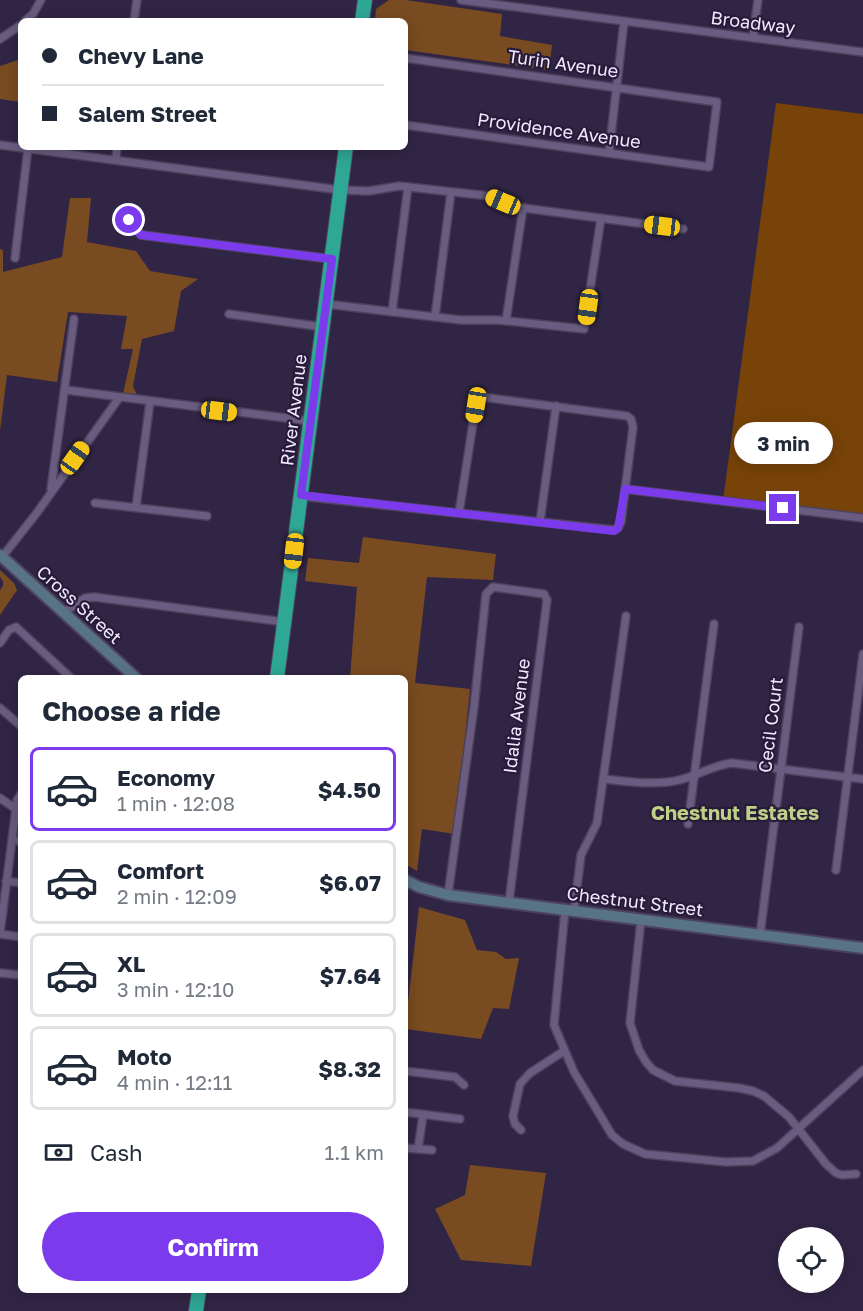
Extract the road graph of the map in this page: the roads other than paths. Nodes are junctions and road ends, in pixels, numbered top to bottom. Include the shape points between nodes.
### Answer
1 (41, 0) edge
2 (137, 0) edge
3 (365, 0) edge
4 (461, 0) edge
5 (758, 0) edge
6 (497, 2) edge
7 (28, 18) edge
8 (134, 18) edge
9 (362, 18) edge
10 (624, 22) junction
11 (18, 27) edge
12 (753, 38) junction
13 (0, 39) edge
14 (863, 52) edge
15 (408, 58) edge
16 (617, 87) junction
17 (408, 125) edge
18 (0, 145) edge
19 (18, 147) edge
20 (28, 150) edge
21 (44, 150) edge
22 (117, 150) edge
23 (346, 150) edge
24 (609, 153) junction
25 (116, 159) junction
26 (709, 167) joint
27 (408, 187) junction
28 (340, 190) junction
29 (451, 192) junction
30 (523, 208) junction
31 (601, 218) junction
32 (129, 220) dead end
33 (683, 229) dead end
34 (15, 258) dead end
35 (332, 259) junction
36 (326, 304) junction
37 (392, 312) junction
38 (229, 314) dead end
39 (435, 317) junction
40 (74, 319) dead end
41 (506, 321) junction
42 (323, 327) junction
43 (66, 390) junction
44 (119, 398) junction
45 (150, 402) junction
46 (556, 406) junction
47 (310, 422) junction
48 (625, 489) junction
49 (51, 492) junction
50 (301, 495) junction
51 (95, 503) dead end
52 (136, 507) junction
53 (459, 513) junction
54 (207, 516) dead end
55 (863, 518) edge
56 (540, 522) junction
57 (1, 556) edge
58 (63, 613) junction
59 (626, 616) dead end
60 (285, 622) junction
61 (714, 624) dead end
62 (799, 627) dead end
63 (0, 643) edge
64 (863, 654) edge
65 (68, 675) edge
66 (130, 675) edge
67 (277, 675) edge
68 (0, 708) edge
69 (18, 723) edge
70 (781, 769) junction
71 (694, 774) junction
72 (848, 777) junction
73 (603, 779) junction
74 (863, 779) edge
75 (0, 798) edge
76 (18, 799) edge
77 (16, 809) junction
78 (688, 824) dead end
79 (12, 840) junction
80 (18, 841) edge
81 (836, 870) dead end
82 (6, 881) junction
83 (408, 882) edge
84 (18, 883) edge
85 (448, 895) junction
86 (509, 902) junction
87 (570, 910) junction
88 (641, 920) junction
89 (0, 934) edge
90 (760, 935) junction
91 (18, 937) edge
92 (863, 948) edge
93 (0, 973) edge
94 (18, 975) edge
95 (564, 1051) junction
96 (863, 1070) edge
97 (408, 1071) edge
98 (464, 1084) dead end
99 (408, 1113) edge
100 (423, 1115) junction
101 (460, 1119) dead end
102 (798, 1129) junction
103 (521, 1130) dead end
104 (408, 1148) edge
105 (418, 1149) junction
106 (432, 1150) dead end
107 (856, 1174) dead end
108 (199, 1293) edge
109 (196, 1311) edge

1 - 7 street
2 - 8 street
3 - 9 highway
4 - 6 street, Broadway
5 - 12 street
6 - 10 street, Broadway
10 - 12 street, Broadway
10 - 16 street
11 - 13 street
12 - 14 street, Broadway
15 - 16 street, Turin Avenue
16 - 24 street
16 - 26 street, Turin Avenue via 717,102
17 - 24 street, Providence Avenue
18 - 19 street
20 - 34 street
21 - 25 street
22 - 25 street
23 - 28 highway, River Avenue
24 - 26 street, Providence Avenue
25 - 28 street
27 - 28 street
27 - 29 street
27 - 37 street
28 - 35 highway, River Avenue
29 - 30 street via 490,196
29 - 39 street
30 - 31 street
30 - 41 street
31 - 33 street
31 - 41 street via 584,329
32 - 35 street via 141,235
35 - 36 highway, River Avenue
36 - 37 street
36 - 42 highway, River Avenue
37 - 39 street
38 - 42 street
39 - 41 street
40 - 43 street
42 - 47 highway, River Avenue
43 - 44 street
43 - 49 street
44 - 45 street
44 - 49 street
45 - 47 street
45 - 52 street
46 - 48 street via 627,416 632,421
46 - 53 street via 482,398 476,405
46 - 56 street
47 - 50 highway, River Avenue
48 - 55 street
48 - 56 street via 621,522 616,530
49 - 57 street
50 - 53 street
50 - 60 highway, River Avenue
51 - 52 street
52 - 54 street
53 - 56 street
57 - 58 street, Cross Street
58 - 60 street via 85,598 94,597
58 - 66 street, Cross Street
59 - 73 street
60 - 67 highway, River Avenue
61 - 71 street
62 - 70 street, Cecil Court
63 - 65 street via 16,627
64 - 72 street
68 - 69 street
70 - 71 street via 732,763
70 - 72 street
70 - 90 street, Cecil Court
71 - 73 street via 659,782
71 - 78 street
72 - 74 street
72 - 81 street
73 - 87 street via 597,823 581,855
75 - 77 street
76 - 77 street
77 - 79 street
79 - 80 street
79 - 82 street
82 - 84 street
82 - 89 street
83 - 85 street, Chestnut Street
85 - 86 street, Chestnut Street
85 - 86 street, Idalia Avenue via 487,592 493,587 507,588 544,594 547,600
86 - 87 street, Chestnut Street
87 - 88 street, Chestnut Street
87 - 95 street via 554,1015
88 - 90 street, Chestnut Street
88 - 102 street via 630,1023 646,1062 653,1071 675,1081 753,1091 776,1105
89 - 91 street
90 - 92 street, Chestnut Street
93 - 94 street
95 - 102 street via 612,1135 645,1154 753,1161 777,1148
95 - 103 street via 520,1083 513,1116 514,1124
96 - 102 street
97 - 98 street via 455,1077
99 - 100 street
100 - 101 street
100 - 105 street
102 - 107 street via 836,1173
104 - 105 street
105 - 106 street
108 - 109 highway

